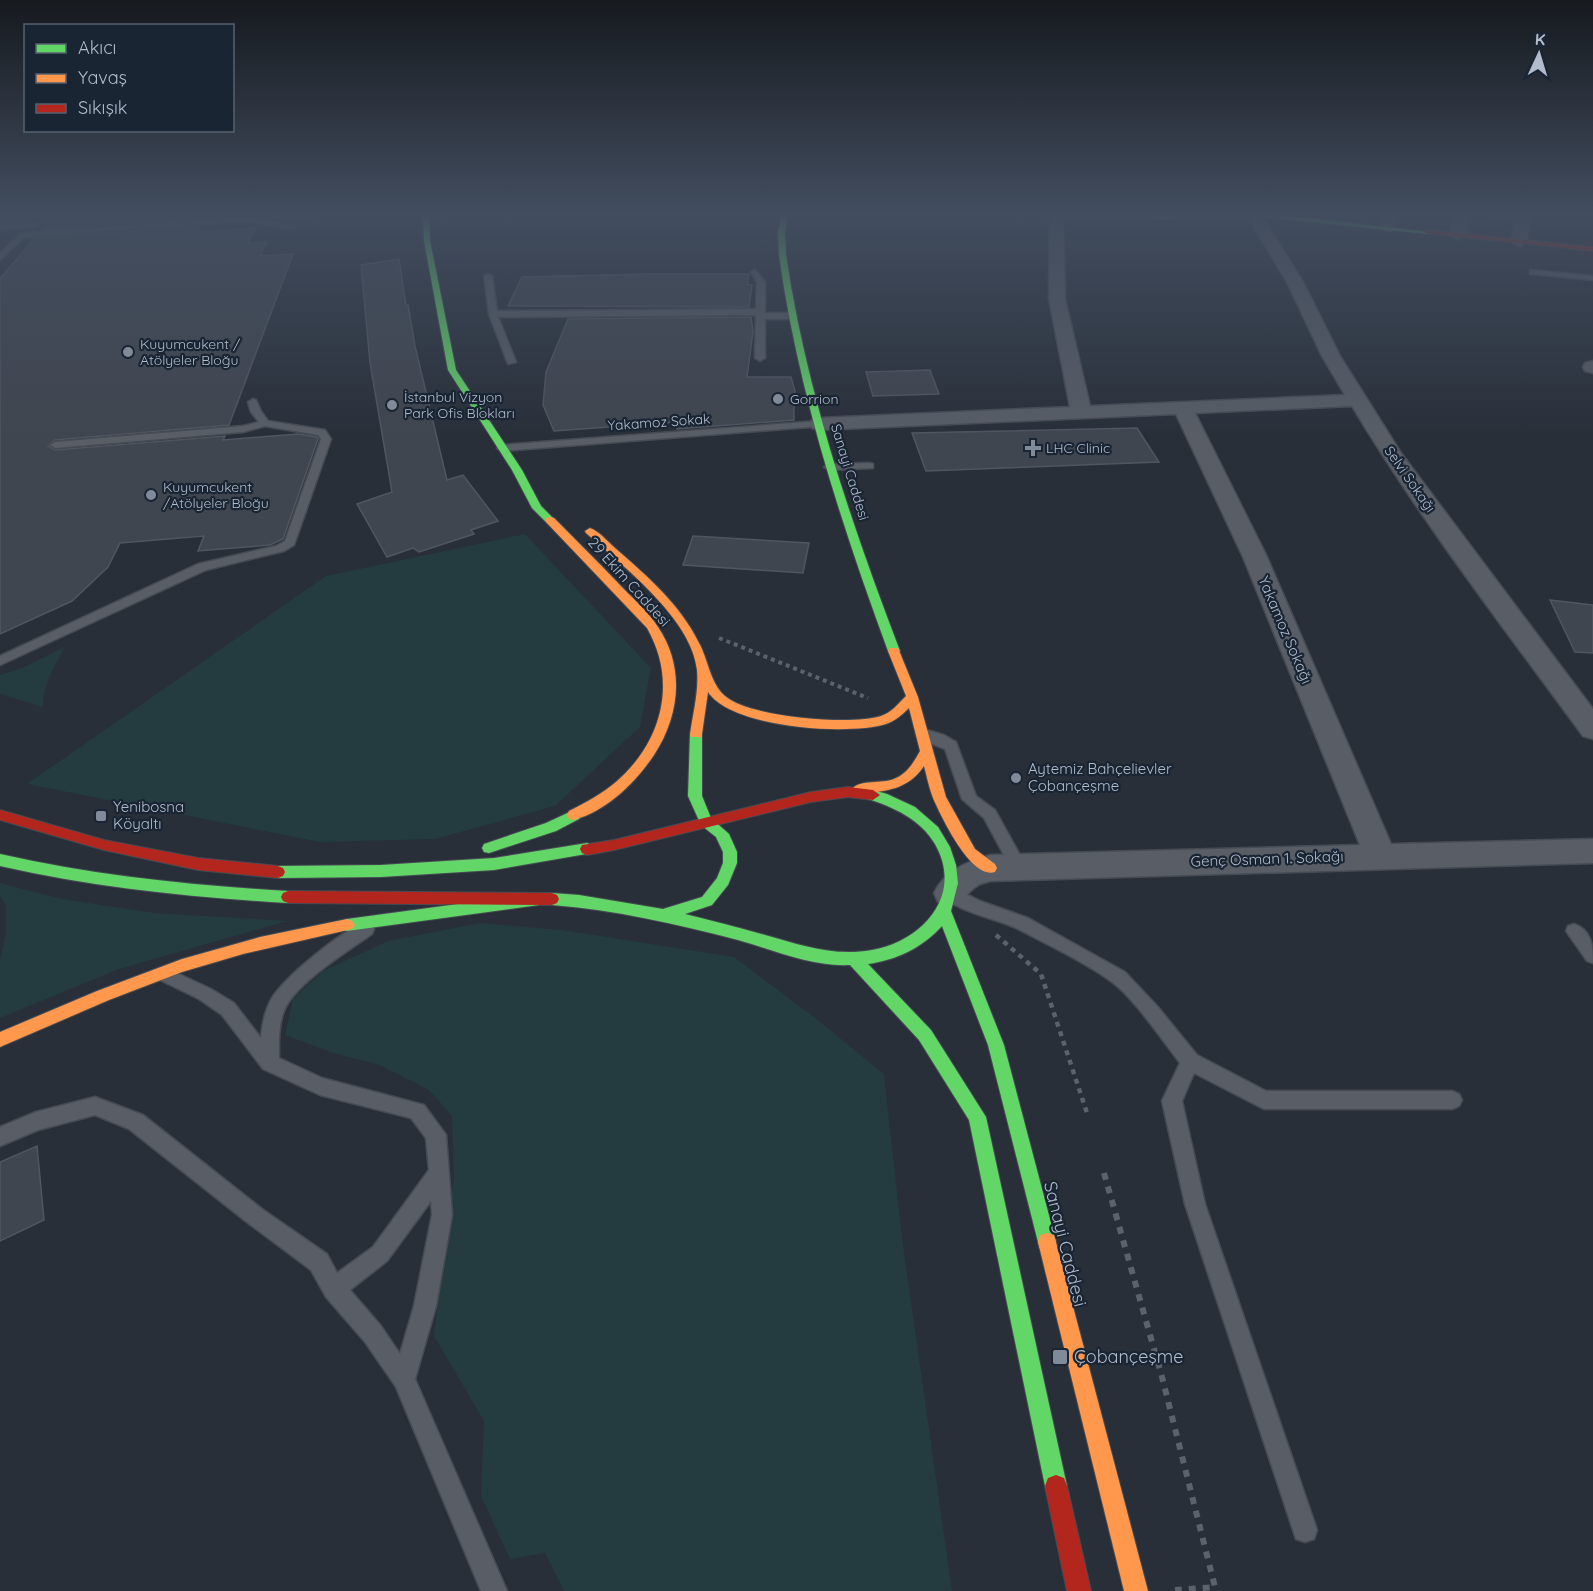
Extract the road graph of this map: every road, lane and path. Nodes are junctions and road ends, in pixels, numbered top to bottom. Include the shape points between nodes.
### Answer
1 (436, 287) edge
2 (489, 287) edge
3 (761, 287) edge
4 (788, 287) edge
5 (1057, 287) edge
6 (1298, 287) edge
7 (493, 314) junction
8 (761, 314) junction
9 (793, 316) junction
10 (760, 358) dead end
11 (511, 362) dead end
12 (1359, 400) junction
13 (253, 402) dead end
14 (1183, 408) junction
15 (1081, 412) junction
16 (265, 423) junction
17 (819, 424) junction
18 (55, 445) dead end
19 (502, 448) junction
20 (869, 466) dead end
21 (829, 467) junction
22 (517, 470) junction
23 (545, 492) dead end
24 (580, 522) dead end
25 (689, 632) junction
26 (0, 661) edge
27 (703, 667) junction
28 (912, 697) junction
29 (869, 698) dead end
30 (1593, 729) edge
31 (923, 734) junction
32 (927, 750) junction
33 (834, 792) junction
34 (0, 815) edge
35 (706, 821) junction
36 (1593, 851) edge
37 (1380, 856) junction
38 (0, 860) edge
39 (1004, 867) junction
40 (381, 871) junction
41 (539, 899) junction
42 (956, 903) junction
43 (663, 915) junction
44 (382, 918) junction
45 (1574, 931) dead end
46 (1593, 956) edge
47 (854, 959) junction
48 (161, 973) junction
49 (0, 1040) edge
50 (1190, 1061) junction
51 (270, 1063) junction
52 (1452, 1100) dead end
53 (1087, 1113) dead end
54 (0, 1137) edge
55 (1104, 1173) dead end
56 (438, 1174) junction
57 (334, 1289) junction
58 (404, 1379) junction
59 (1305, 1530) dead end
60 (1168, 1590) edge
61 (494, 1591) edge
62 (1078, 1591) edge
63 (1136, 1591) edge

1 - 19 main road, 29 Ekim Caddesi via 452,370
2 - 7 lane
3 - 8 lane
4 - 9 main road, Sanayi Caddesi
5 - 15 street
6 - 12 street, Selvi Sokağı
7 - 8 lane
7 - 11 lane
8 - 9 lane
8 - 10 lane
9 - 17 main road, Sanayi Caddesi
12 - 14 street
12 - 30 street, Selvi Sokağı via 1453,541
13 - 16 lane
14 - 15 street
14 - 37 street, Yakamoz Sokağı via 1255,557
15 - 17 street
16 - 18 lane via 243,429
16 - 26 lane via 321,432 326,439 290,543 264,554 202,567
17 - 19 lane, Yakamoz Sokak
17 - 21 main road, Sanayi Caddesi
19 - 22 main road, 29 Ekim Caddesi
20 - 21 lane
21 - 28 main road, Sanayi Caddesi
22 - 23 main road, 29 Ekim Caddesi
22 - 40 main road, 29 Ekim Caddesi via 537,508 653,628 671,670 665,724 626,781 551,827 507,844
24 - 25 main road, 29 Ekim Caddesi via 665,601
25 - 27 main road, 29 Ekim Caddesi
25 - 29 path via 717,638
27 - 28 main road via 724,702 748,714 794,721 857,724 884,720
27 - 35 main road, 29 Ekim Caddesi via 694,768 695,796
28 - 31 main road, Sanayi Caddesi
31 - 32 main road, Sanayi Caddesi
31 - 39 lane via 951,746 970,800 990,814
32 - 33 main road via 914,774 897,783
32 - 39 main road, Sanayi Caddesi via 939,797 970,853
33 - 35 main road
33 - 42 main road, Sanayi Caddesi via 865,793 895,802 933,828 944,845
34 - 40 main road via 104,845 198,864 282,872
35 - 40 main road via 614,845 494,864
35 - 43 main road via 722,834 730,852 723,881 707,901
36 - 37 street, Genç Osman 1. Sokağı
37 - 39 street, Genç Osman 1. Sokağı
38 - 41 main road via 111,883 168,890 318,898
39 - 42 street, Genç Osman 1. Sokağı via 964,877
41 - 43 main road via 603,903
41 - 44 main road
42 - 47 main road via 910,944 883,955
42 - 50 lane via 1022,923 1119,977
42 - 53 path via 1041,974
42 - 63 main road, Sanayi Caddesi via 961,960 996,1045
43 - 47 main road via 823,957
44 - 48 main road via 238,949
44 - 51 lane via 294,984 278,1005 270,1033
45 - 46 lane
47 - 62 main road via 925,1035 977,1117
48 - 49 main road
48 - 51 lane via 228,1009
50 - 52 lane via 1264,1100
50 - 59 lane via 1172,1101 1195,1204
51 - 56 lane via 320,1086 417,1111 436,1134
54 - 57 lane via 36,1121 95,1106 136,1122 319,1262
55 - 60 path via 1162,1377 1215,1587
56 - 57 lane via 380,1254
56 - 58 lane via 442,1215 425,1306
57 - 58 lane via 373,1334
58 - 61 lane

